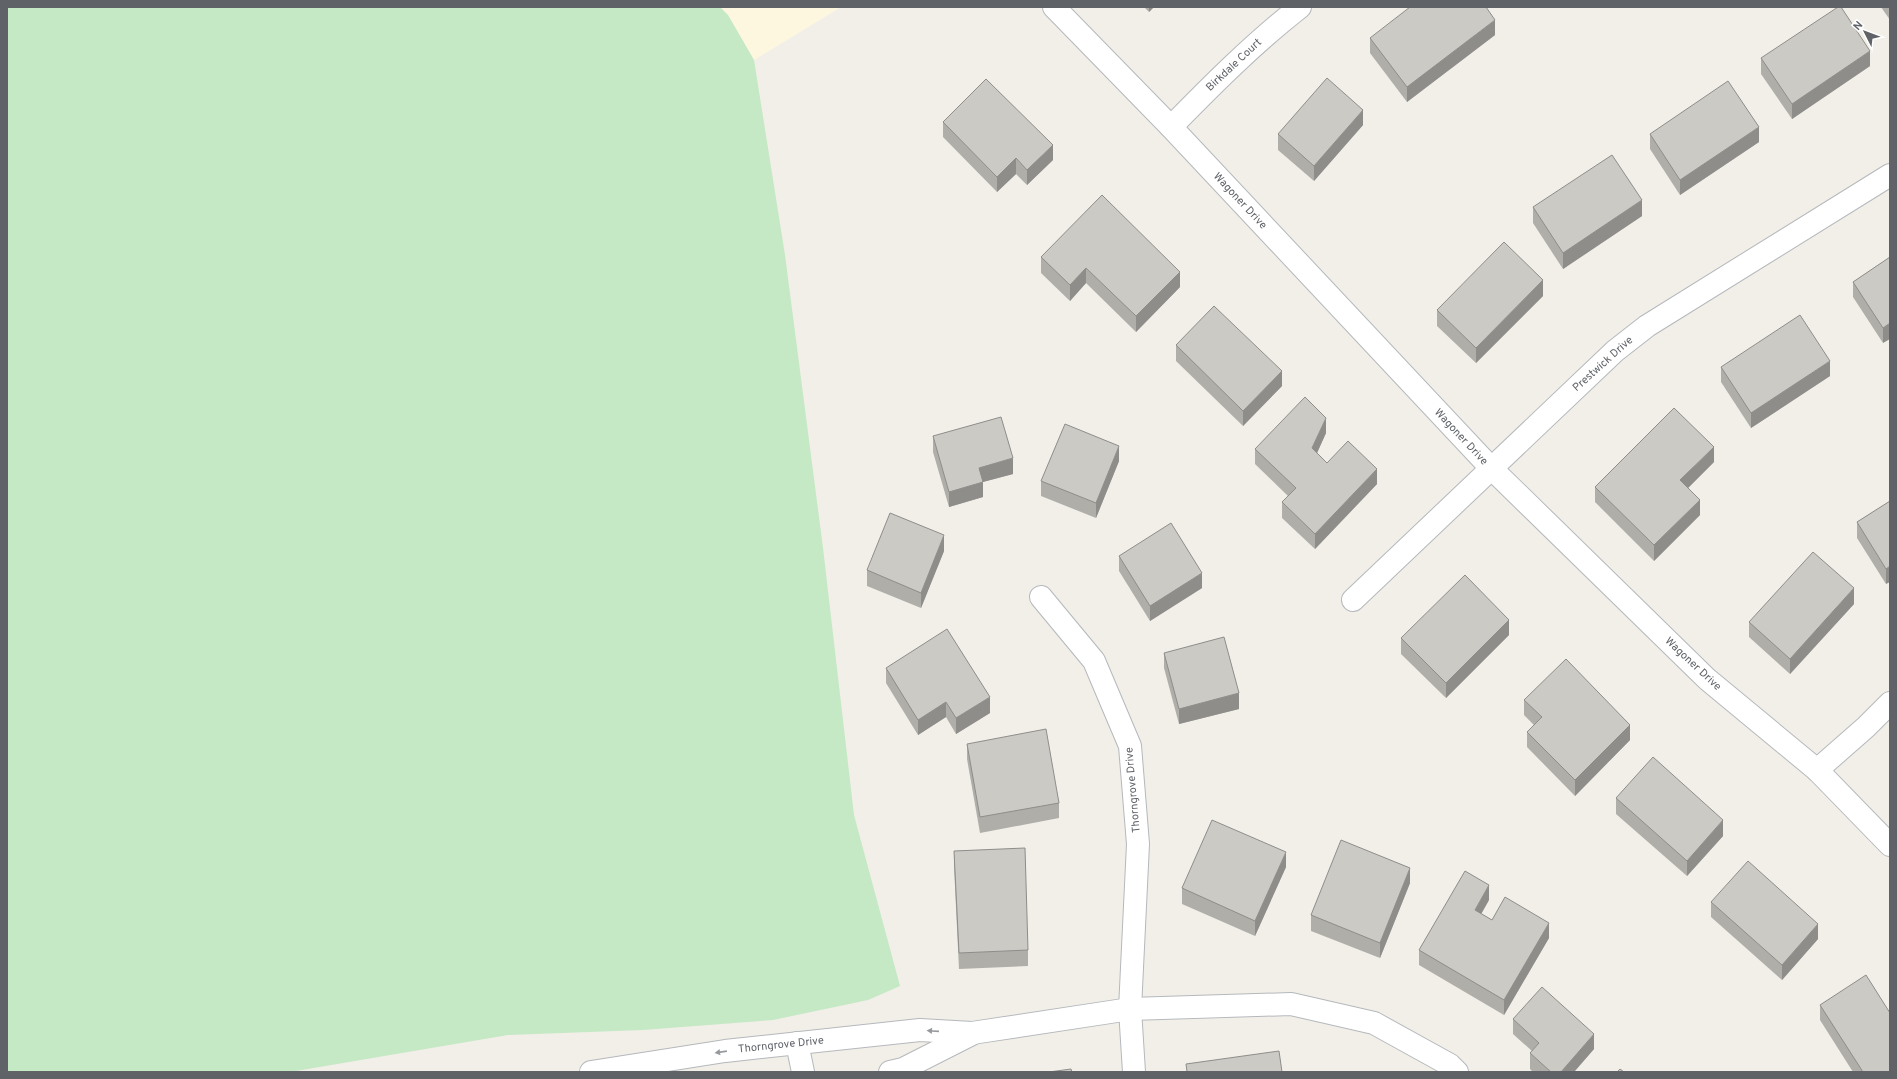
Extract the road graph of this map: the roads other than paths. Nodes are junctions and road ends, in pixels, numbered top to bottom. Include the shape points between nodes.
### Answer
1 (1054, 7) edge
2 (1300, 7) edge
3 (1171, 127) junction
4 (1890, 175) edge
5 (1491, 468) junction
6 (1041, 597) dead end
7 (1353, 600) dead end
8 (1890, 703) edge
9 (1817, 770) junction
10 (1890, 845) edge
11 (1130, 1009) junction
12 (972, 1033) junction
13 (797, 1043) junction
14 (591, 1072) edge
15 (803, 1072) edge
16 (890, 1072) edge
17 (1134, 1072) edge
18 (1457, 1072) edge

1 - 3 street, Wagoner Drive
2 - 3 street, Birkdale Court via 1216,81
3 - 5 street, Wagoner Drive
4 - 5 street, Prestwick Drive via 1647,326 1615,351
5 - 7 street, Prestwick Drive
5 - 9 street, Wagoner Drive via 1707,679
6 - 11 street, Thorngrove Drive via 1094,661 1130,746 1138,844
8 - 9 street
9 - 10 street, Wagoner Drive
11 - 12 street, Thorngrove Drive
11 - 17 street, Thorngrove Drive
11 - 18 street, Thorngrove Drive via 1291,1004 1374,1022 1450,1065
12 -> 13 street, Thorngrove Drive via 920,1030
12 - 16 street, Thorngrove Drive via 903,1069
13 -> 14 street, Thorngrove Drive via 725,1051
13 - 15 street

